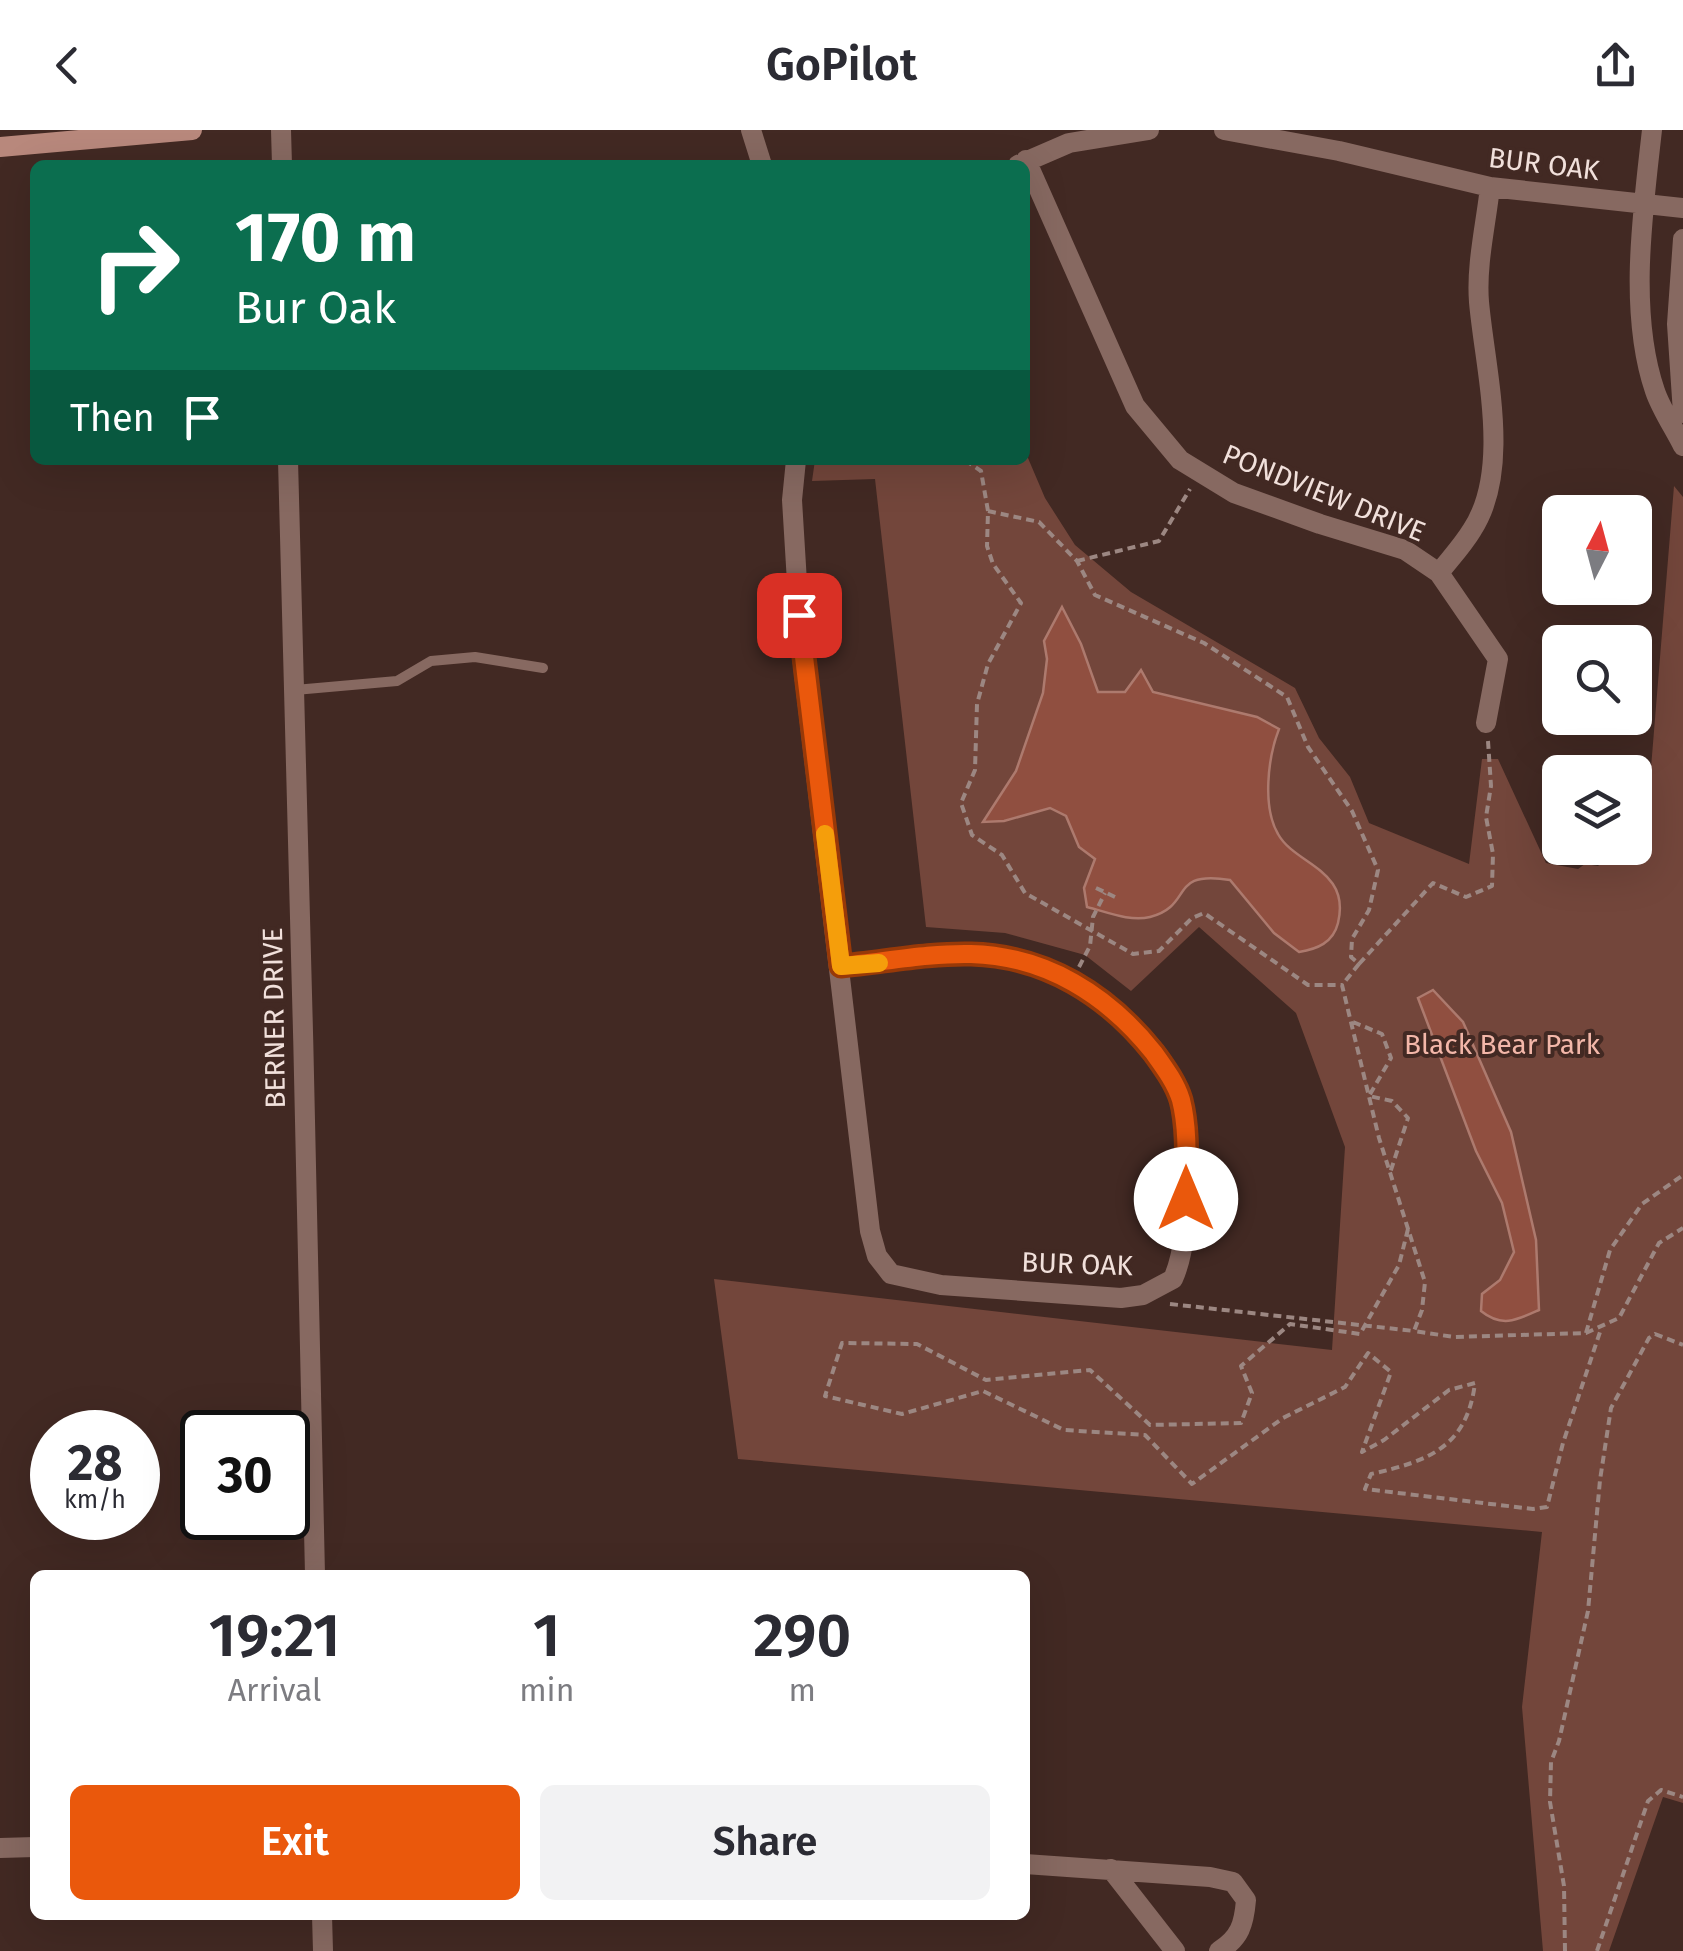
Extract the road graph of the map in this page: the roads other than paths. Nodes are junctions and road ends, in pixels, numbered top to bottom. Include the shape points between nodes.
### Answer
1 (192, 130) edge
2 (281, 130) edge
3 (751, 130) edge
4 (1149, 130) edge
5 (1224, 130) edge
6 (1652, 130) edge
7 (0, 147) edge
8 (282, 160) edge
9 (760, 160) edge
10 (1029, 160) edge
11 (1030, 180) edge
12 (1490, 187) junction
13 (1644, 203) junction
14 (1683, 208) edge
15 (1683, 240) edge
16 (1683, 414) edge
17 (1683, 446) edge
18 (288, 465) edge
19 (796, 465) edge
20 (1439, 572) junction
21 (543, 668) dead end
22 (294, 690) junction
23 (1486, 723) road end
24 (841, 966) junction
25 (315, 1570) edge
26 (30, 1847) edge
27 (0, 1848) edge
28 (1030, 1864) edge
29 (1111, 1869) junction
30 (322, 1920) edge
31 (323, 1951) edge
32 (1175, 1951) edge
33 (1219, 1951) edge

1 - 7 street
2 - 8 street
3 - 9 street
4 - 10 street via 1068,143
5 - 12 street, BUR OAK
6 - 13 street
11 - 20 street, PONDVIEW DRIVE via 1135,406 1180,460 1234,493 1406,550
12 - 13 street, BUR OAK
12 - 20 street via 1479,298 1494,415 1490,470 1474,528
13 - 14 street, BUR OAK
13 - 17 street via 1640,330 1655,392
15 - 16 street via 1677,324
18 - 22 street, BERNER DRIVE
19 - 24 street, BUR OAK via 801,648
20 - 23 street, PONDVIEW DRIVE via 1498,659
21 - 22 lane via 475,657 431,660 397,681
22 - 25 street, BERNER DRIVE
24 - 24 street, BUR OAK via 870,1231 891,1274 941,1285 1121,1298 1173,1279 1183,1237 1186,1161 1180,1097 1142,1038 1072,980 1007,957 969,954
26 - 27 street
28 - 29 street
29 - 32 street
29 - 33 street via 1233,1882 1246,1900 1244,1926
30 - 31 street

